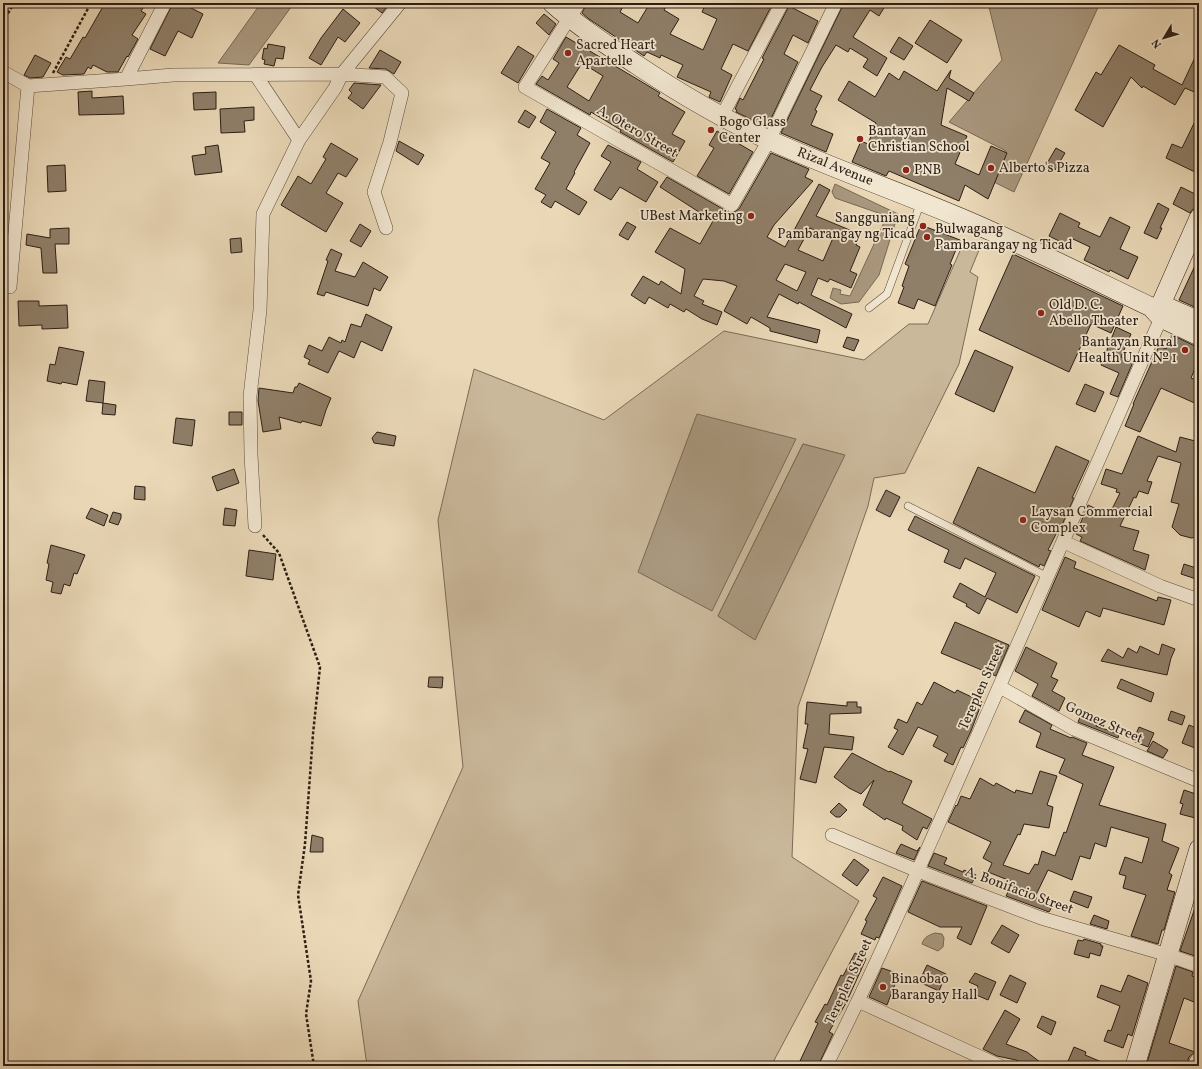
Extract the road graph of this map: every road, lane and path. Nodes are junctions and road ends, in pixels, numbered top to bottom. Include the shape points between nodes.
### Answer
1 (14, 3) edge
2 (91, 3) edge
3 (165, 3) edge
4 (400, 3) edge
5 (552, 3) edge
6 (782, 3) edge
7 (836, 3) edge
8 (575, 11) edge
9 (3, 22) edge
10 (3, 72) edge
11 (255, 74) junction
12 (342, 74) junction
13 (126, 79) junction
14 (46, 85) junction
15 (28, 86) junction
16 (722, 116) junction
17 (298, 140) junction
18 (769, 140) junction
19 (922, 202) junction
20 (1199, 218) edge
21 (386, 228) dead end
22 (10, 287) dead end
23 (869, 308) dead end
24 (1158, 310) junction
25 (1199, 321) edge
26 (1199, 336) edge
27 (908, 506) dead end
28 (254, 526) joint
29 (1064, 542) junction
30 (1048, 577) junction
31 (1199, 600) edge
32 (1000, 687) junction
33 (1199, 781) edge
34 (832, 834) dead end
35 (1199, 849) edge
36 (918, 871) junction
37 (1168, 955) junction
38 (1199, 966) edge
39 (858, 1001) junction
40 (1199, 1062) edge
41 (314, 1066) edge
42 (826, 1066) edge
43 (1000, 1066) edge
44 (1136, 1066) edge
45 (1197, 1066) edge

1 - 9 path
2 - 14 path
3 - 13 street
4 - 12 street
5 - 8 main road, Rizal Avenue
6 - 16 street
7 - 18 street
8 - 16 main road, Rizal Avenue via 604,43 670,87
8 - 18 street, A. Otero Street via 525,87 732,205
10 - 15 street
11 - 12 street
11 - 13 street via 173,75
11 - 17 street
12 - 17 street
12 - 21 street via 385,77 402,92 374,192
13 - 14 street
14 - 15 street
15 - 22 street
16 - 18 main road, Rizal Avenue
17 - 28 street via 263,214 260,310 250,396
18 - 19 main road, Rizal Avenue
19 - 23 lane via 887,294
19 - 24 main road, Rizal Avenue via 997,234
20 - 24 main road
24 - 25 main road
24 - 26 main road
24 - 29 street, Tereplen Street
27 - 30 lane
28 - 41 path via 279,553 320,667 305,844 298,895 311,981 306,1014
29 - 30 street, Tereplen Street
29 - 31 street via 1160,586
30 - 32 street, Tereplen Street
32 - 33 street, Gomez Street via 1074,729
32 - 36 street, Tereplen Street
34 - 36 street, A. Bonifacio Street
35 - 37 main road
36 - 37 street, A. Bonifacio Street via 1041,918
36 - 39 street, Tereplen Street
37 - 38 street, A. Bonifacio Street
37 - 44 main road
39 - 42 street, Tereplen Street
39 - 43 street
40 - 45 main road

